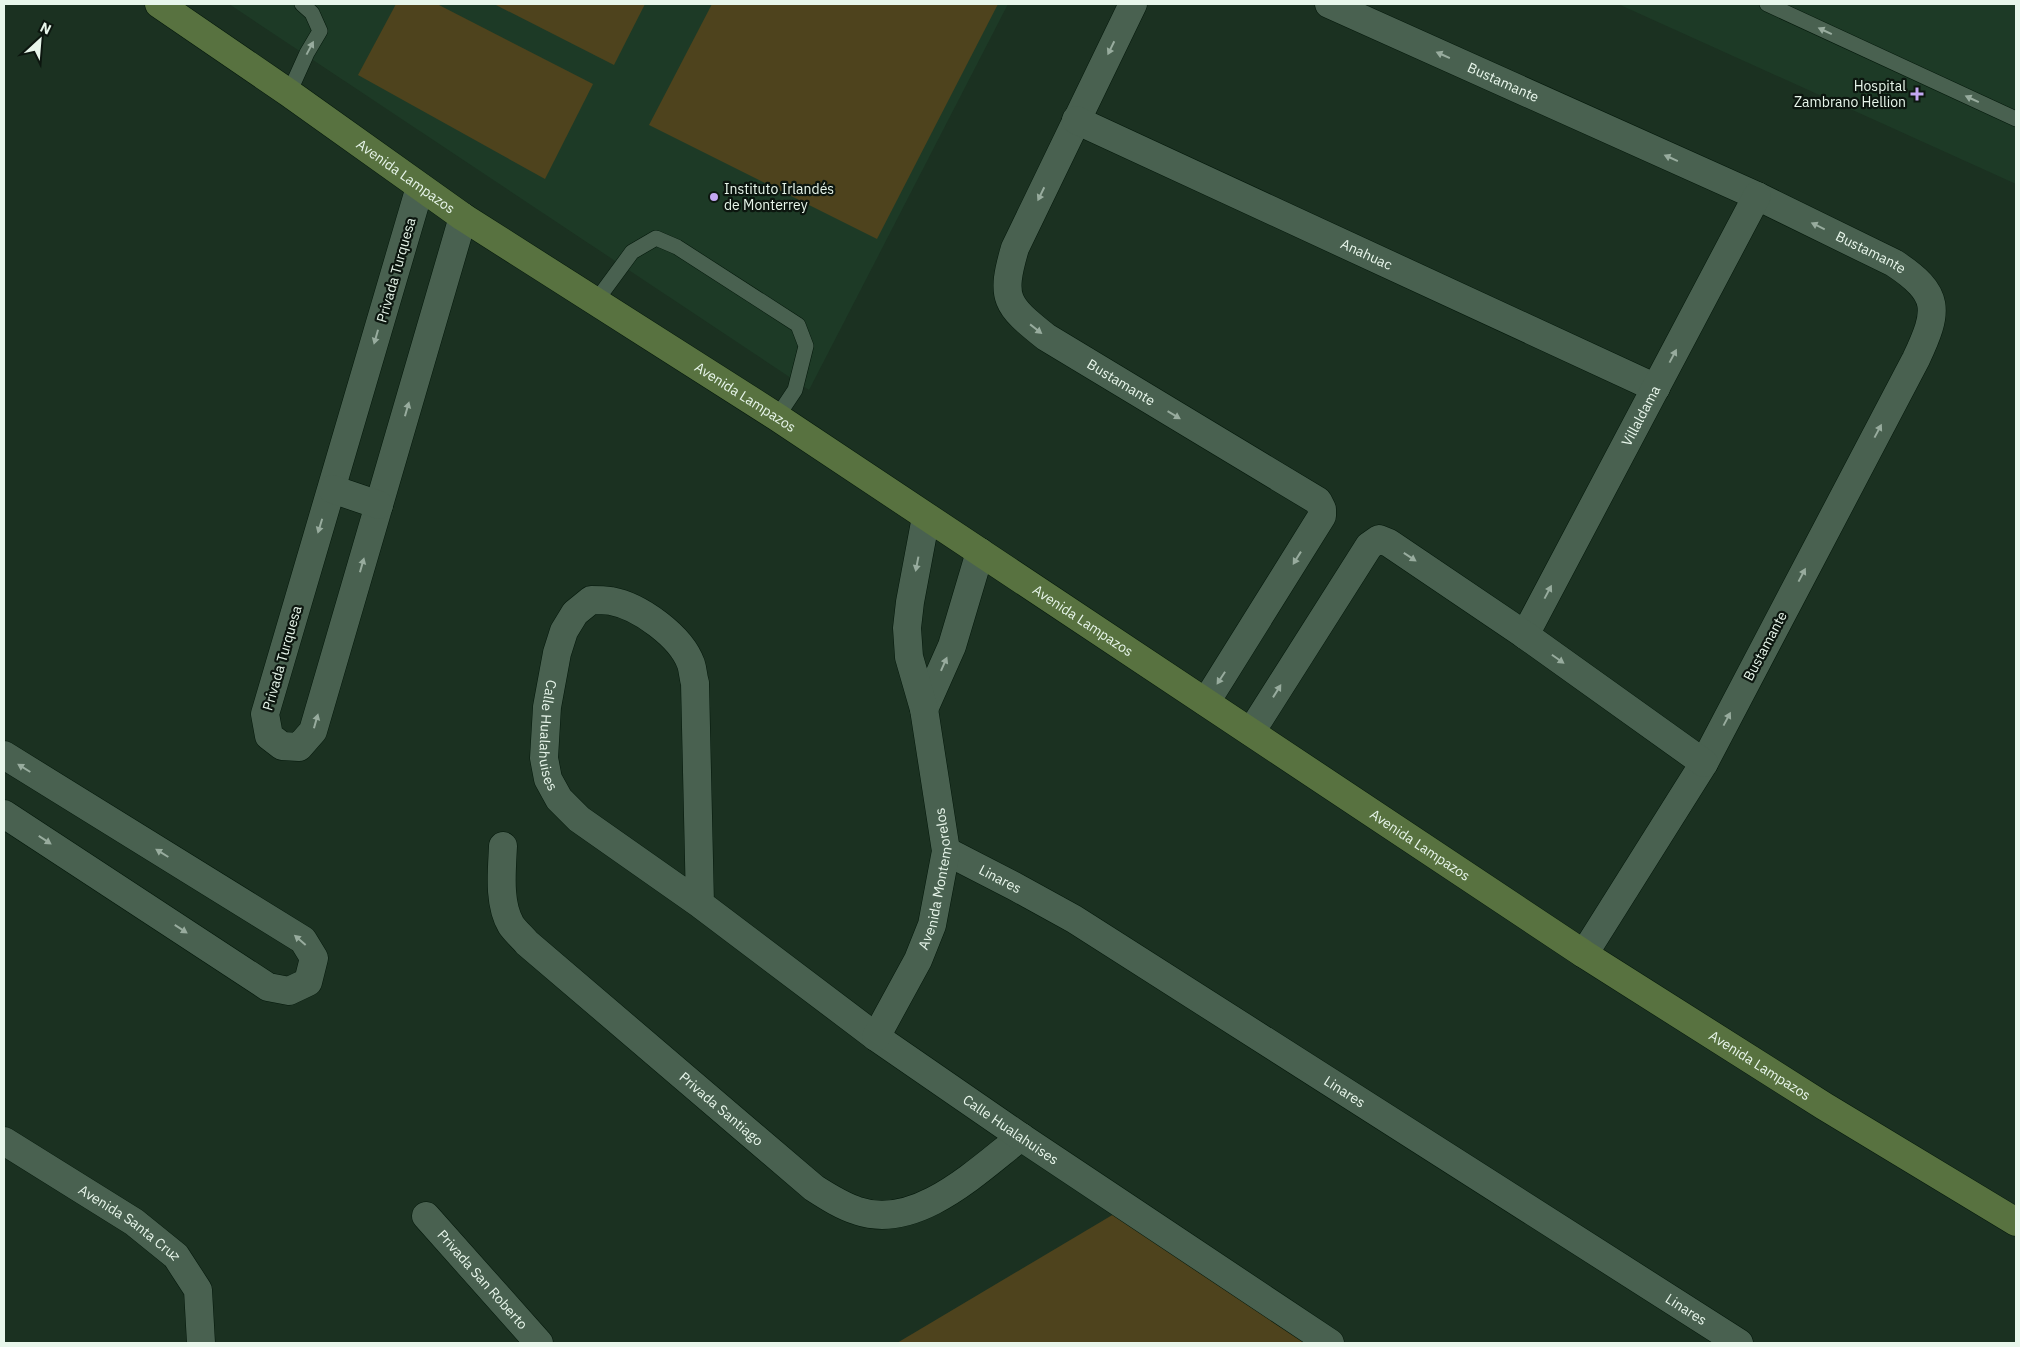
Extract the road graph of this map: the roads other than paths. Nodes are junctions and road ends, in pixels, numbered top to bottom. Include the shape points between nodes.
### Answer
1 (159, 4) edge
2 (302, 4) edge
3 (1133, 4) edge
4 (1329, 4) edge
5 (1767, 4) edge
6 (290, 93) junction
7 (1076, 120) junction
8 (2016, 120) edge
9 (420, 187) junction
10 (1757, 196) junction
11 (464, 217) junction
12 (596, 301) junction
13 (1656, 388) junction
14 (777, 417) junction
15 (332, 489) junction
16 (379, 505) junction
17 (926, 516) junction
18 (980, 552) junction
19 (1525, 635) junction
20 (1206, 702) junction
21 (924, 709) junction
22 (1251, 732) junction
23 (4, 755) edge
24 (1704, 762) junction
25 (4, 814) edge
26 (503, 846) dead end
27 (946, 851) junction
28 (700, 904) junction
29 (1584, 954) junction
30 (876, 1037) junction
31 (1021, 1137) junction
32 (4, 1141) edge
33 (426, 1216) dead end
34 (2016, 1222) edge
35 (201, 1343) edge
36 (539, 1343) edge
37 (1330, 1343) edge
38 (1739, 1343) edge

1 - 6 street, Avenida Lampazos
6 -> 2 lane via 320,31 312,13
3 -> 7 street, Bustamante
10 -> 4 street, Bustamante
8 -> 5 lane
6 - 9 street, Avenida Lampazos
7 - 13 street, Anahuac
7 -> 20 street, Bustamante via 1014,248 1007,292 1014,308 1046,337 1318,501 1322,509 1322,516
9 - 11 street, Avenida Lampazos
9 -> 15 street, Privada Turquesa
13 -> 10 street, Villaldama
24 -> 10 street, Bustamante via 1916,359 1932,317 1931,298 1911,274
11 - 12 street, Avenida Lampazos
16 -> 11 street, Privada Turquesa
12 - 14 street, Avenida Lampazos
12 - 14 lane via 632,252 656,238 678,247 798,325 806,346 795,390
19 -> 13 street, Villaldama
14 - 17 street, Avenida Lampazos
15 - 16 street
15 -> 16 street, Privada Turquesa via 265,714 269,736 282,746 299,747 313,731
17 - 18 street, Avenida Lampazos
17 -> 21 street, Avenida Montemorelos via 907,628 909,657
18 - 20 street, Avenida Lampazos
21 -> 18 street via 952,646
22 -> 19 street via 1369,546 1379,539
19 -> 24 street
20 - 22 street, Avenida Lampazos
21 - 27 street, Avenida Montemorelos
22 - 29 street, Avenida Lampazos
25 -> 23 street via 268,987 289,991 308,982 314,958 303,940
24 - 29 street, Bustamante
26 - 31 street, Privada Santiago via 504,905 511,924 528,943 814,1188 839,1203 859,1212 883,1215 930,1204
27 - 30 street, Avenida Montemorelos via 932,925 918,960
27 - 38 street, Linares via 1074,919
28 - 28 street, Calle Hualahuises via 695,683 690,663 670,633 647,617 611,601 591,600 575,613 564,631 557,653 547,707 544,758 548,779 559,799 579,819
28 - 30 street, Calle Hualahuises
29 - 34 street, Avenida Lampazos via 1824,1106
30 - 31 street, Calle Hualahuises
31 - 37 street, Calle Hualahuises
32 - 35 street, Avenida Santa Cruz via 134,1222 176,1256 198,1290
33 - 36 street, Privada San Roberto

